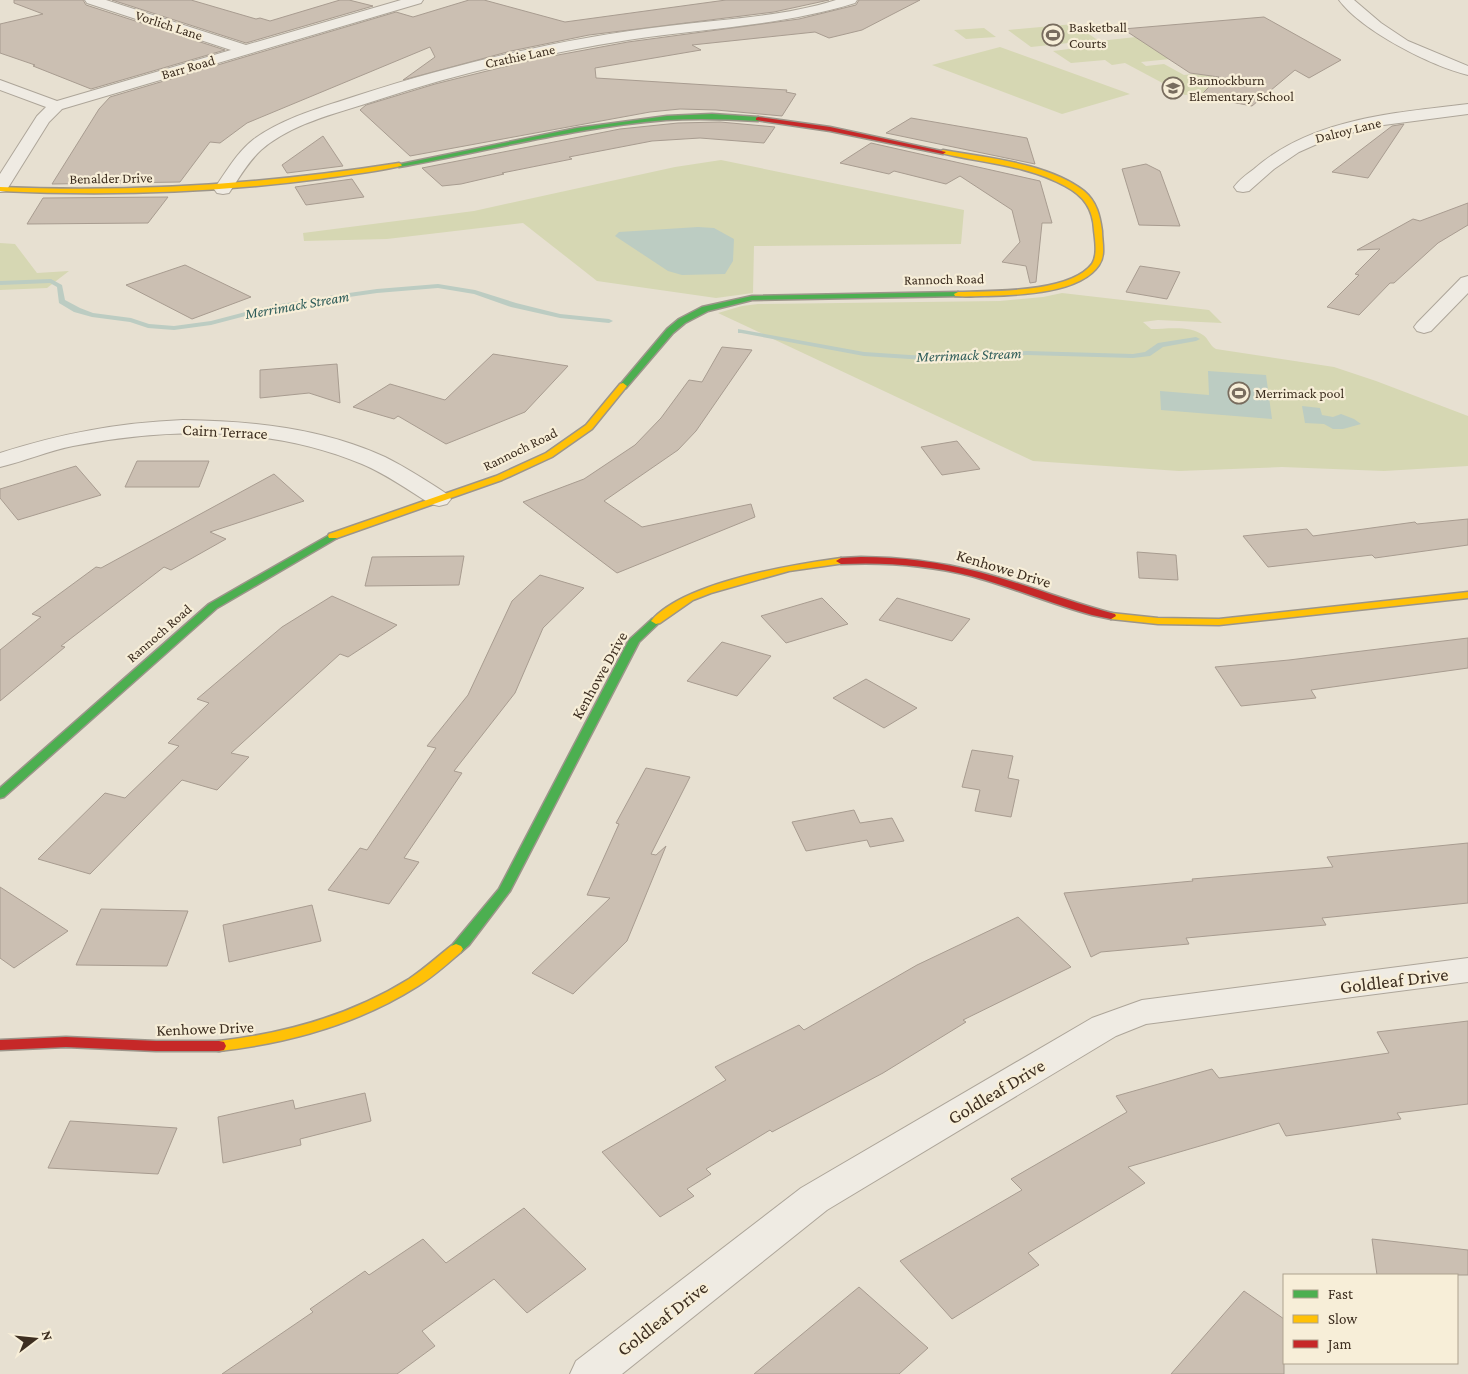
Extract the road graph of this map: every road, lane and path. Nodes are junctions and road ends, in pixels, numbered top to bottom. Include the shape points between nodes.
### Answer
1 (92, 0) edge
2 (850, 0) edge
3 (1346, 0) edge
4 (410, 1) edge
5 (246, 50) junction
6 (1468, 71) edge
7 (0, 85) edge
8 (56, 106) junction
9 (1468, 109) edge
10 (1244, 186) dead end
11 (0, 188) edge
12 (223, 189) junction
13 (1468, 282) edge
14 (1424, 326) dead end
15 (0, 460) edge
16 (439, 498) junction
17 (1468, 595) edge
18 (0, 794) edge
19 (1468, 970) edge
20 (0, 1045) edge
21 (591, 1374) edge

1 - 5 street, Vorlich Lane
2 - 12 street, Crathie Lane via 765,19 665,30 564,47 394,88 277,131 245,155
3 - 6 street via 1403,44
4 - 5 street, Barr Road
5 - 8 street, Barr Road
7 - 8 street
8 - 11 street via 43,119
9 - 10 street, Dalroy Lane via 1328,132 1288,150
11 - 12 street, Benalder Drive via 50,194
12 - 16 street, Rannoch Road via 411,163 626,121 711,115 802,123 1016,167 1068,184 1096,210 1099,256 1092,269 1081,277 1048,288 1009,293 752,298 693,314 670,331 588,427 570,442 499,478
13 - 14 street
15 - 16 street, Cairn Terrace via 72,440 146,429 218,427 292,435 358,455
16 - 18 street, Rannoch Road via 330,538 213,606
17 - 20 street, Kenhowe Drive via 1222,622 1171,622 1115,617 1074,607 982,576 913,562 843,560 748,577 691,597 658,618 634,640 504,891 464,942 414,982 354,1014 308,1031 260,1042 216,1046 66,1042
19 - 21 street, Goldleaf Drive via 1142,1012 1104,1027 814,1199

